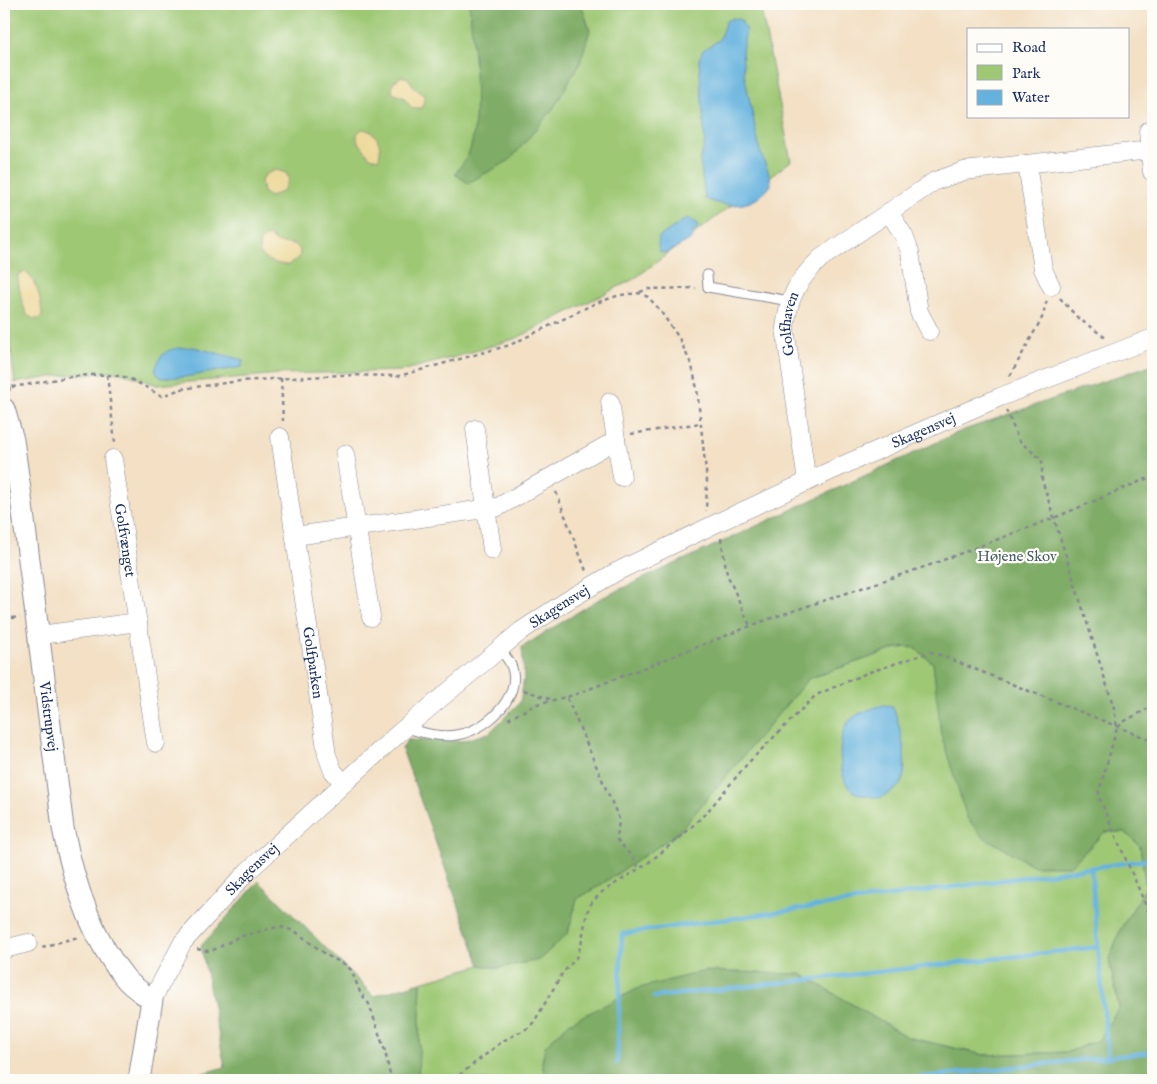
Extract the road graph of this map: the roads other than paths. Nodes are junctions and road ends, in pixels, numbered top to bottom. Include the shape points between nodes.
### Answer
1 (1148, 131) dead end
2 (1150, 150) junction
3 (1027, 164) junction
4 (1152, 172) dead end
5 (889, 212) junction
6 (706, 275) dead end
7 (1051, 286) road end
8 (790, 301) junction
9 (929, 331) dead end
10 (1153, 338) edge
11 (610, 402) dead end
12 (4, 409) edge
13 (475, 429) dead end
14 (280, 437) road end
15 (616, 440) junction
16 (345, 454) dead end
17 (114, 459) road end
18 (622, 476) dead end
19 (807, 482) junction
20 (486, 508) junction
21 (356, 526) junction
22 (295, 536) junction
23 (492, 550) dead end
24 (370, 617) dead end
25 (138, 622) junction
26 (40, 635) junction
27 (499, 650) junction
28 (406, 728) junction
29 (156, 743) dead end
30 (344, 783) junction
31 (28, 943) road end
32 (4, 950) edge
33 (152, 1000) junction
34 (140, 1080) edge

1 - 2 street
2 - 3 street, Golfhaven
2 - 4 street
3 - 5 street, Golfhaven via 949,175
3 - 7 street via 1043,269
5 - 8 street, Golfhaven via 821,258 804,274
5 - 9 street via 910,252 919,312
6 - 8 lane via 708,287
8 - 19 street, Golfhaven via 785,328
10 - 19 street, Skagensvej via 1000,397
11 - 15 street
12 - 26 street, Vidstrupvej via 12,440
13 - 20 street
14 - 22 street, Golfparken
15 - 18 street
15 - 20 street via 498,507
16 - 21 street
17 - 25 street, Golfvænget
19 - 27 street, Skagensvej via 712,525 592,586
20 - 21 street
20 - 23 street
21 - 22 street
21 - 24 street
22 - 30 street, Golfparken via 327,755 333,771
25 - 26 street
25 - 29 street, Golfvænget
26 - 33 street, Vidstrupvej via 70,866 96,932 113,962 126,980
27 - 28 street, Skagensvej
27 - 28 lane via 512,664 515,683 490,720 473,731 455,736
28 - 30 street, Skagensvej
30 - 33 street, Skagensvej via 247,872 183,942
31 - 32 street
33 - 34 street, Skagensvej

